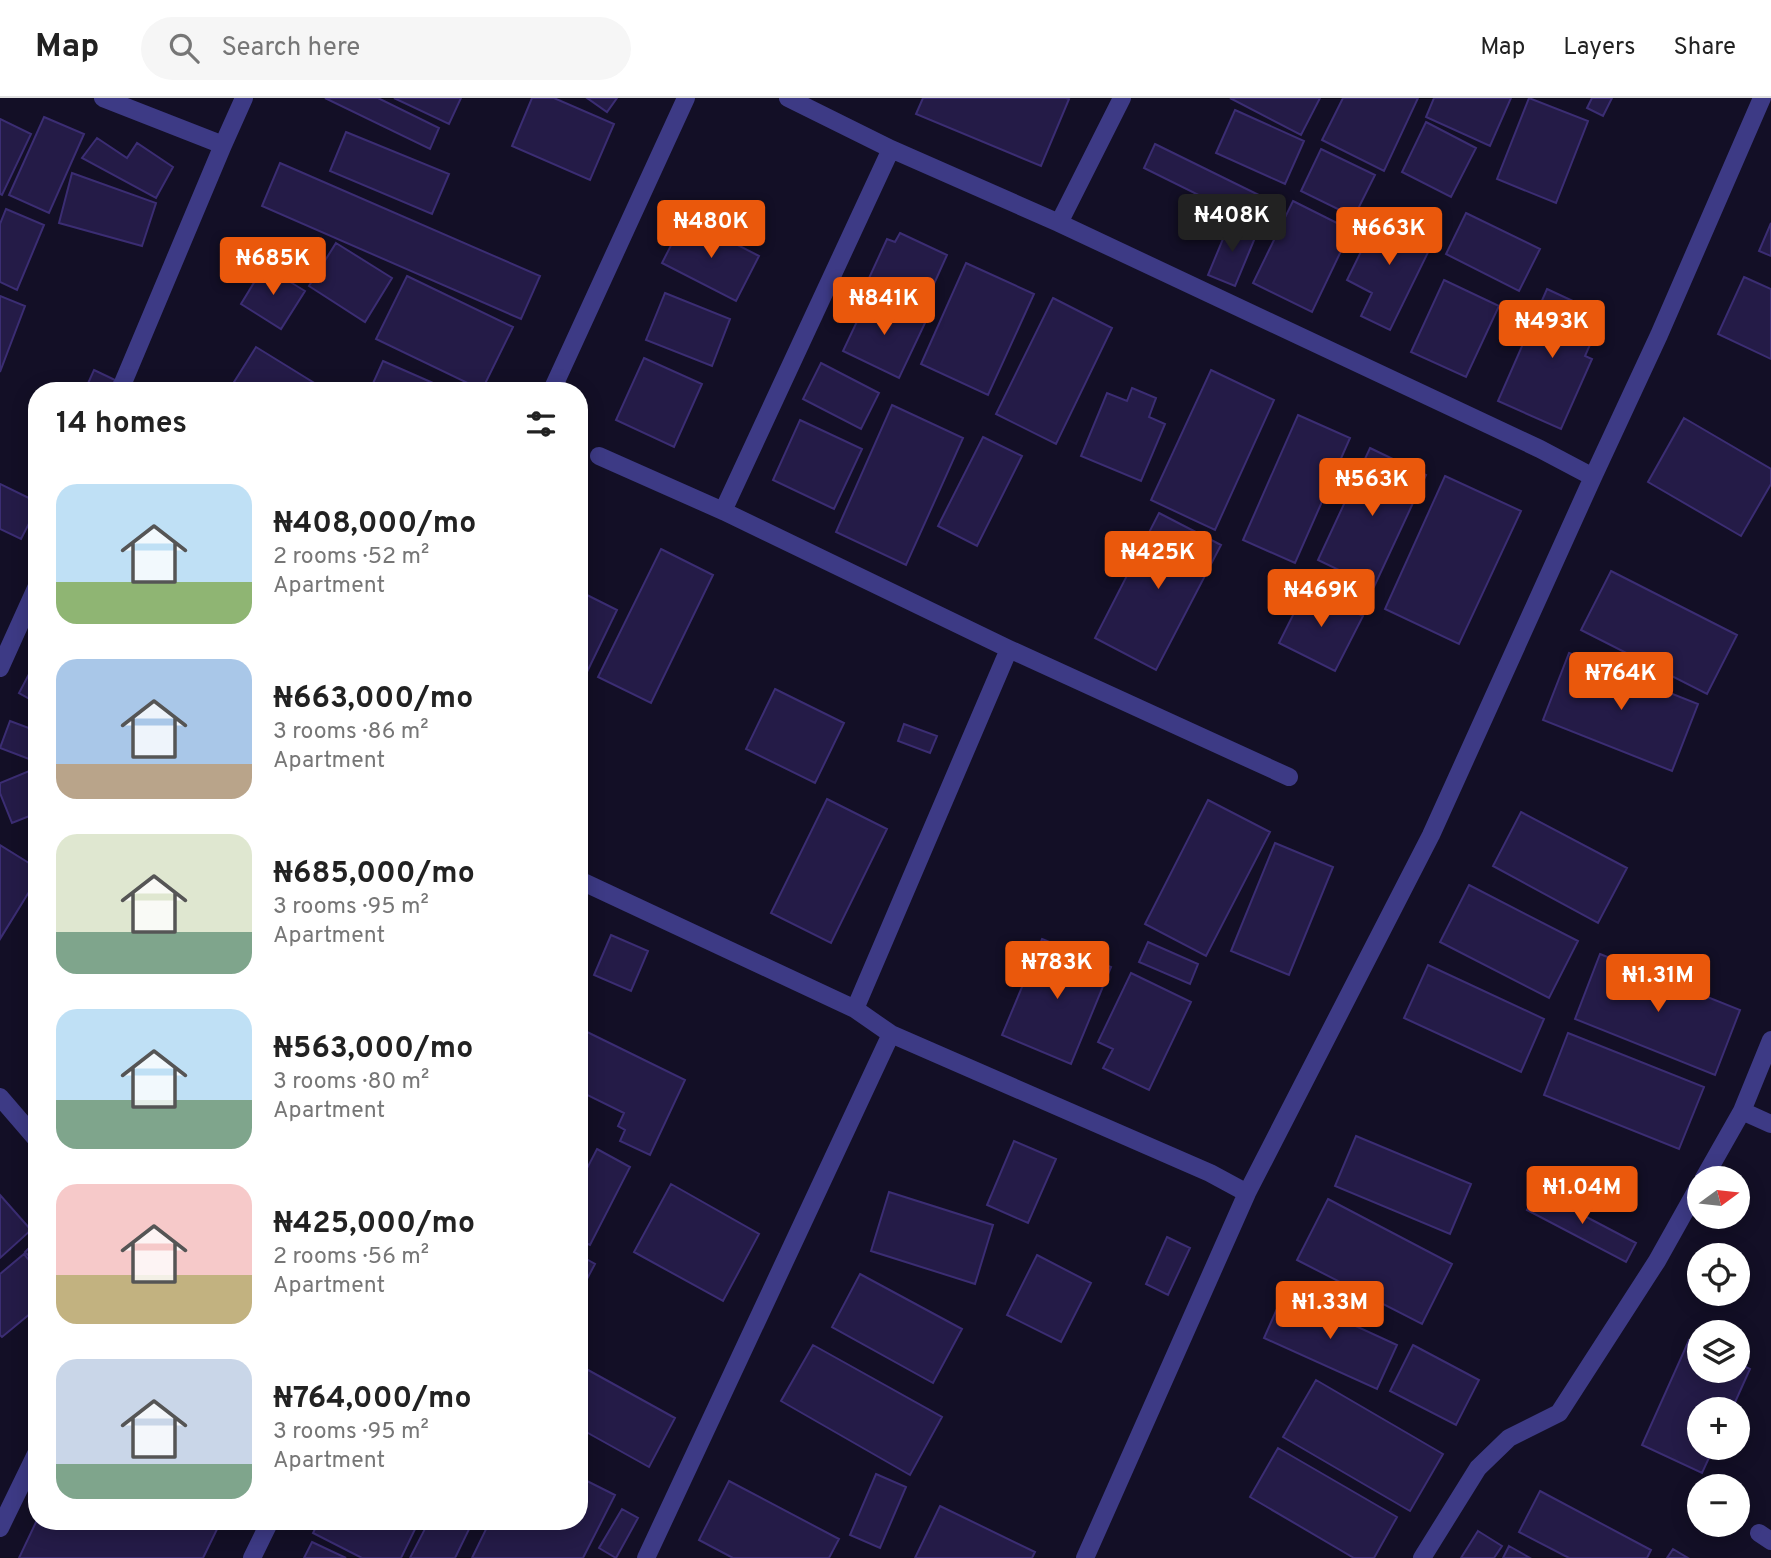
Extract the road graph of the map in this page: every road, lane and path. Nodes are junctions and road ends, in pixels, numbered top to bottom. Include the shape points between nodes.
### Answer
1 (103, 98) edge
2 (244, 98) edge
3 (686, 98) edge
4 (788, 98) edge
5 (1122, 98) edge
6 (1759, 99) edge
7 (223, 145) junction
8 (891, 149) junction
9 (1059, 223) junction
10 (123, 382) edge
11 (556, 382) edge
12 (599, 456) dead end
13 (1593, 477) junction
14 (723, 511) junction
15 (28, 606) edge
16 (1009, 649) junction
17 (0, 668) edge
18 (1289, 777) dead end
19 (588, 884) edge
20 (855, 1009) junction
21 (891, 1034) junction
22 (1771, 1040) edge
23 (0, 1097) edge
24 (1742, 1111) junction
25 (1771, 1124) edge
26 (28, 1130) edge
27 (1711, 1166) edge
28 (1247, 1194) junction
29 (1687, 1207) edge
30 (28, 1470) edge
31 (0, 1528) edge
32 (266, 1530) edge
33 (252, 1558) edge
34 (646, 1558) edge
35 (1085, 1558) edge
36 (1422, 1558) edge

1 - 7 street
2 - 7 street
3 - 11 street
4 - 8 street
5 - 9 street
6 - 13 street
7 - 10 street
8 - 9 street
8 - 14 street
9 - 13 street
12 - 14 street
13 - 28 street via 1431,835
14 - 16 street
15 - 17 street
16 - 18 street
16 - 20 street
19 - 20 street
20 - 21 street
21 - 28 street via 1210,1173
21 - 34 street
22 - 24 street
23 - 26 street
24 - 25 street
24 - 27 street
28 - 35 street
29 - 36 street via 1559,1412 1509,1438 1478,1468
30 - 31 street
32 - 33 street

